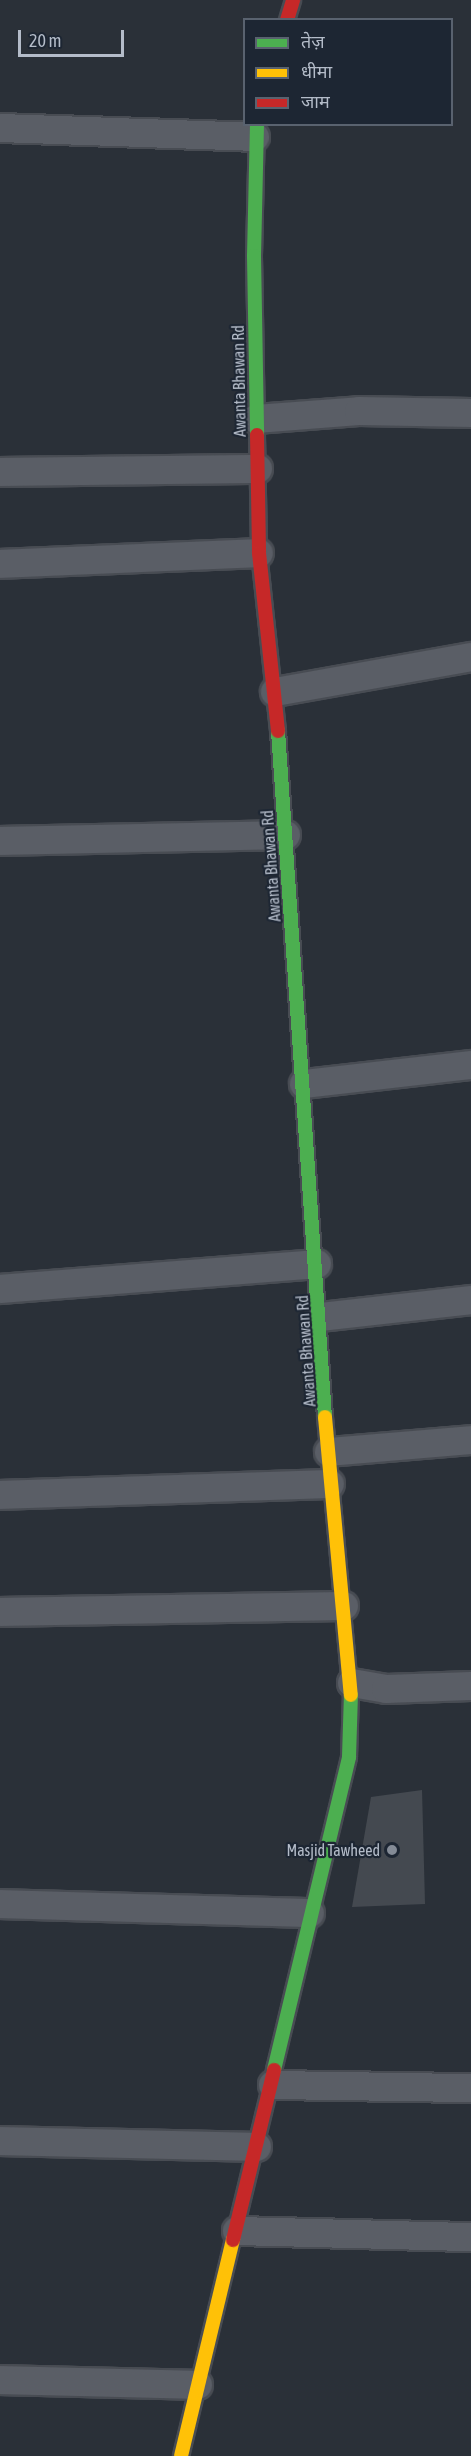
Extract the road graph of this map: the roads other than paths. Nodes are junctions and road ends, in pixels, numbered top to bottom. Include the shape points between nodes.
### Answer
1 (293, 0) edge
2 (288, 18) edge
3 (0, 128) edge
4 (256, 130) edge
5 (471, 413) edge
6 (256, 419) junction
7 (258, 469) junction
8 (0, 472) edge
9 (260, 553) junction
10 (0, 564) edge
11 (471, 657) edge
12 (275, 692) junction
13 (286, 836) junction
14 (0, 841) edge
15 (471, 1065) edge
16 (304, 1084) junction
17 (317, 1264) junction
18 (0, 1289) edge
19 (471, 1300) edge
20 (320, 1317) junction
21 (471, 1440) edge
22 (329, 1452) junction
23 (330, 1484) junction
24 (0, 1495) edge
25 (344, 1606) junction
26 (0, 1612) edge
27 (352, 1683) junction
28 (471, 1686) edge
29 (0, 1904) edge
30 (309, 1914) junction
31 (273, 2085) junction
32 (471, 2088) edge
33 (0, 2141) edge
34 (257, 2148) junction
35 (237, 2231) junction
36 (471, 2236) edge
37 (0, 2380) edge
38 (198, 2385) junction
39 (181, 2456) edge

1 - 2 street
3 - 4 street
4 - 6 street, Awanta Bhawan Rd
5 - 6 street via 359,411
6 - 7 street, Awanta Bhawan Rd
7 - 8 street
7 - 9 street, Awanta Bhawan Rd
9 - 10 street
9 - 12 street, Awanta Bhawan Rd
11 - 12 street
12 - 13 street, Awanta Bhawan Rd
13 - 14 street
13 - 16 street, Awanta Bhawan Rd
15 - 16 street
16 - 17 street, Awanta Bhawan Rd
17 - 18 street
17 - 20 street, Awanta Bhawan Rd
19 - 20 street
20 - 22 street, Awanta Bhawan Rd
21 - 22 street
22 - 23 street, Awanta Bhawan Rd
23 - 24 street
23 - 25 street, Awanta Bhawan Rd
25 - 26 street
25 - 27 street, Awanta Bhawan Rd
27 - 28 street via 386,1689
27 - 30 street, Awanta Bhawan Rd via 349,1757
29 - 30 street
30 - 31 street, Awanta Bhawan Rd
31 - 32 street
31 - 34 street, Awanta Bhawan Rd
33 - 34 street
34 - 35 street, Awanta Bhawan Rd
35 - 36 street
35 - 38 street, Awanta Bhawan Rd
37 - 38 street
38 - 39 street, Awanta Bhawan Rd

